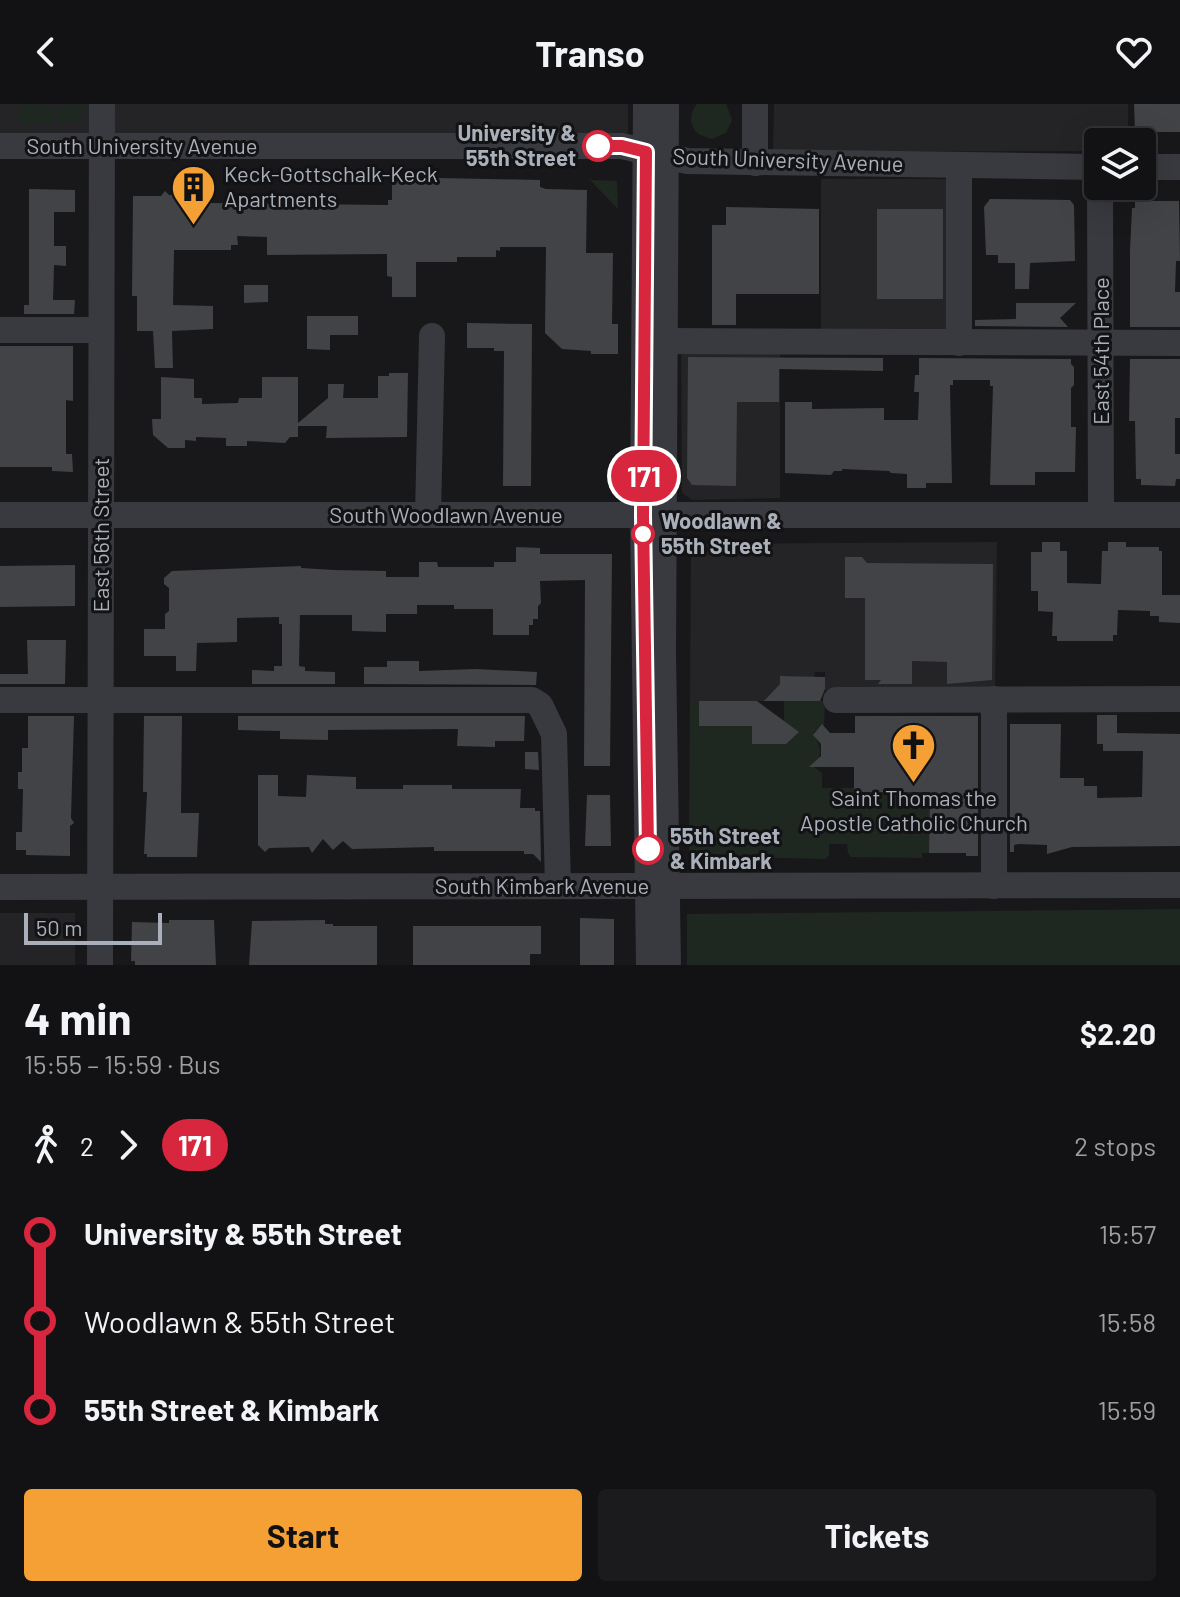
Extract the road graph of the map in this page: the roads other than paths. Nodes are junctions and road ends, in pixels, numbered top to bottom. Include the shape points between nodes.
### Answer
1 (102, 104) edge
2 (646, 104) edge
3 (666, 104) edge
4 (755, 104) edge
5 (0, 146) edge
6 (101, 146) junction
7 (656, 154) junction
8 (755, 163) junction
9 (959, 165) junction
10 (1084, 167) edge
11 (1156, 167) edge
12 (1180, 167) edge
13 (1100, 200) edge
14 (0, 330) edge
15 (101, 330) junction
16 (432, 336) dead end
17 (665, 341) junction
18 (959, 343) junction
19 (1101, 343) junction
20 (1180, 343) edge
21 (0, 515) edge
22 (101, 515) junction
23 (428, 515) junction
24 (654, 515) junction
25 (1101, 515) junction
26 (1180, 515) edge
27 (994, 699) junction
28 (1180, 699) edge
29 (0, 700) edge
30 (101, 700) junction
31 (836, 700) dead end
32 (1180, 885) edge
33 (558, 886) junction
34 (658, 886) junction
35 (994, 886) junction
36 (0, 887) edge
37 (100, 887) junction
38 (100, 965) edge
39 (649, 965) edge
40 (668, 965) edge

1 - 6 street, East 56th Street
2 - 7 street
3 - 7 street
4 - 8 street
5 - 6 street, South University Avenue
6 - 7 street, South University Avenue via 615,146
6 - 15 street, East 56th Street
7 - 8 street, South University Avenue via 687,161
7 - 17 street
7 - 24 street
8 - 9 street, South University Avenue
9 - 10 street, South University Avenue
9 - 18 street
11 - 12 street
13 - 19 street, East 54th Place
14 - 15 street
15 - 22 street, East 56th Street
16 - 23 street
17 - 18 street
17 - 24 street
18 - 19 street
19 - 20 street
19 - 25 street, East 54th Place
21 - 22 street, South Woodlawn Avenue
22 - 23 street, South Woodlawn Avenue
22 - 30 street, East 56th Street
23 - 24 street, South Woodlawn Avenue
24 - 25 street, South Woodlawn Avenue
24 - 34 street via 663,653
25 - 26 street, South Woodlawn Avenue
27 - 28 street
27 - 31 street
27 - 35 street
29 - 30 street
30 - 33 street via 532,700 540,705 554,734
30 - 37 street, East 56th Street
32 - 35 street, South Kimbark Avenue
33 - 34 street, South Kimbark Avenue
33 - 37 street, South Kimbark Avenue
34 - 35 street, South Kimbark Avenue
34 - 39 street
34 - 40 street
36 - 37 street, South Kimbark Avenue
37 - 38 street, East 56th Street

